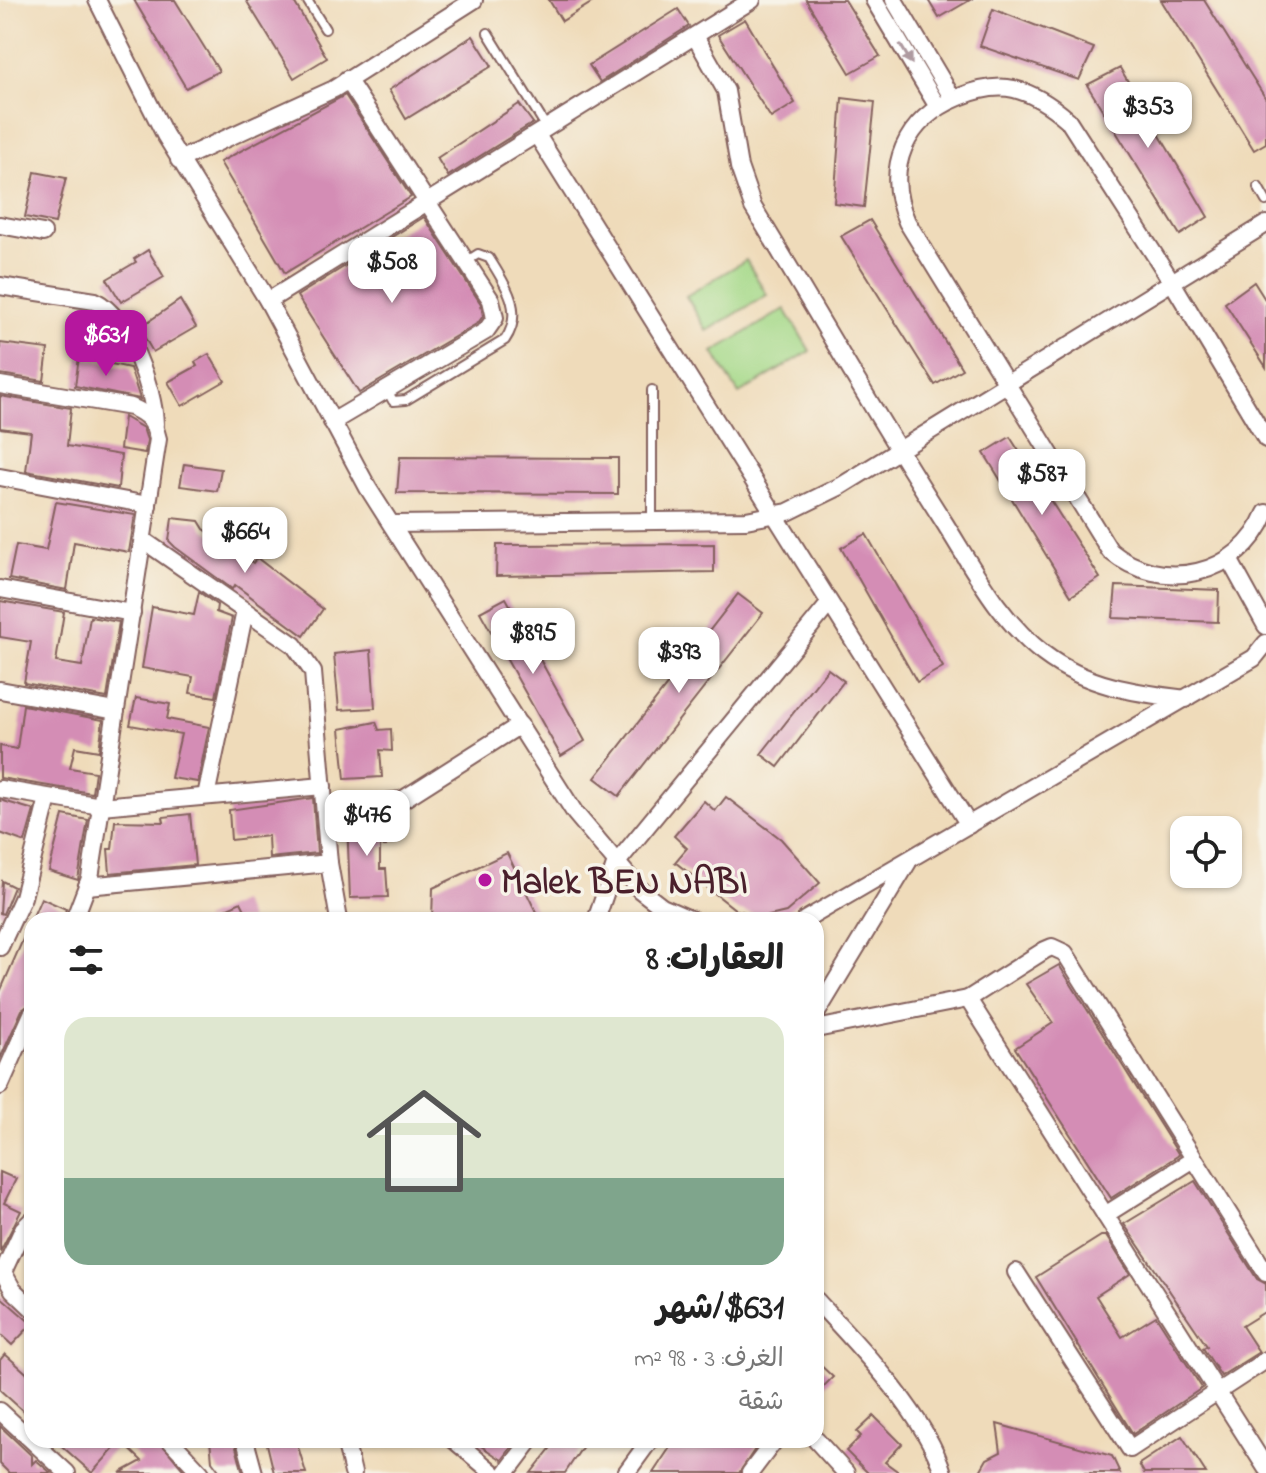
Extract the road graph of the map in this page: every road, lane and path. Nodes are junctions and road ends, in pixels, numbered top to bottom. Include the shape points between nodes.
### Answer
1 (97, 0) edge
2 (307, 0) edge
3 (474, 0) edge
4 (752, 0) edge
5 (874, 0) edge
6 (894, 0) edge
7 (325, 29) dead end
8 (488, 33) dead end
9 (695, 36) junction
10 (347, 79) junction
11 (946, 103) junction
12 (542, 132) junction
13 (179, 160) junction
14 (1258, 187) dead end
15 (430, 201) junction
16 (1266, 201) edge
17 (1266, 224) edge
18 (0, 225) edge
19 (43, 233) dead end
20 (1172, 282) junction
21 (0, 286) edge
22 (268, 301) junction
23 (1008, 383) junction
24 (0, 385) edge
25 (652, 390) dead end
26 (332, 422) junction
27 (155, 424) junction
28 (1266, 439) edge
29 (898, 451) junction
30 (0, 477) edge
31 (148, 505) junction
32 (1266, 513) edge
33 (776, 516) junction
34 (652, 523) junction
35 (394, 524) junction
36 (143, 540) junction
37 (1229, 559) junction
38 (0, 589) edge
39 (829, 604) junction
40 (245, 611) junction
41 (132, 613) junction
42 (1264, 616) edge
43 (1266, 643) edge
44 (0, 690) edge
45 (1186, 699) junction
46 (116, 711) junction
47 (520, 725) junction
48 (323, 786) junction
49 (0, 789) edge
50 (206, 796) junction
51 (48, 798) junction
52 (101, 806) junction
53 (325, 810) junction
54 (969, 825) junction
55 (909, 859) junction
56 (329, 863) junction
57 (615, 865) junction
58 (87, 886) junction
59 (77, 912) edge
60 (338, 912) edge
61 (599, 912) edge
62 (674, 912) edge
63 (819, 912) edge
64 (0, 947) edge
65 (968, 999) junction
66 (824, 1001) edge
67 (824, 1027) edge
68 (24, 1032) edge
69 (0, 1086) edge
70 (1194, 1159) junction
71 (1105, 1215) junction
72 (24, 1228) edge
73 (1016, 1272) dead end
74 (1266, 1273) edge
75 (24, 1300) edge
76 (824, 1309) edge
77 (1266, 1360) edge
78 (1218, 1392) junction
79 (0, 1411) edge
80 (24, 1433) edge
81 (40, 1448) edge
82 (178, 1448) edge
83 (247, 1448) edge
84 (347, 1448) edge
85 (463, 1448) edge
86 (525, 1448) edge
87 (644, 1448) edge
88 (769, 1448) edge
89 (823, 1448) edge
90 (1266, 1468) edge
91 (67, 1473) edge
92 (201, 1473) edge
93 (254, 1473) edge
94 (353, 1473) edge
95 (493, 1473) edge
96 (506, 1473) edge
97 (626, 1473) edge
98 (750, 1473) edge
99 (846, 1473) edge
100 (943, 1473) edge

1 - 13 street
2 - 7 lane
3 - 10 street
4 - 9 street
5 -> 11 street
6 - 11 street
8 - 12 lane
9 - 12 street
9 - 29 street via 726,91 739,167 753,207
10 - 13 street via 292,111
10 - 15 street
11 - 20 street via 989,88 1011,88 1050,104 1068,120
11 - 23 street via 908,135 896,188 899,205
12 - 15 street
12 - 33 street
13 - 22 street
14 - 16 lane
15 - 22 street
15 - 26 street via 495,310 492,325
17 - 20 street
18 - 19 street
20 - 23 street
20 - 28 street
21 - 27 street via 107,307 117,317 150,388
22 - 26 street
23 - 29 street
23 - 37 street via 1094,530 1129,567 1175,575
24 - 27 street via 131,407
25 - 34 lane
26 - 35 street
27 - 31 street via 158,439
29 - 33 street via 815,501
29 - 45 street via 998,606 1043,653 1097,683
30 - 31 street
31 - 36 street
32 - 37 street via 1252,540
33 - 34 street
33 - 39 street
34 - 35 street
35 - 47 street
36 - 40 street
36 - 41 street
37 - 42 street
38 - 41 street
39 - 54 street
39 - 57 street
40 - 48 street via 294,645 313,672
40 - 50 street
41 - 46 street
43 - 45 street via 1254,658
44 - 46 street
45 - 54 street
46 - 52 street
47 - 53 street via 402,800
47 - 57 street
48 - 50 street
48 - 53 street
49 - 51 street
50 - 52 street
51 - 52 street
51 - 64 street via 23,897
52 - 58 street
53 - 56 street
54 - 55 street
55 - 63 street
55 - 66 street
56 - 58 street
56 - 60 street
57 - 61 street
57 - 62 street
58 - 59 street
65 - 67 street
65 - 70 street via 1045,950 1060,949
65 - 71 street
68 - 69 street
70 - 71 street
70 - 74 street
71 - 78 street
72 - 75 street via 3,1272
73 - 78 street via 1130,1449
76 - 100 street via 872,1361 922,1432
77 - 78 street
78 - 90 street
79 - 80 street
81 - 91 street
82 - 92 street
83 - 93 street
84 - 94 street
85 - 95 street
86 - 96 street
87 - 97 street
88 - 98 street
89 - 99 street

